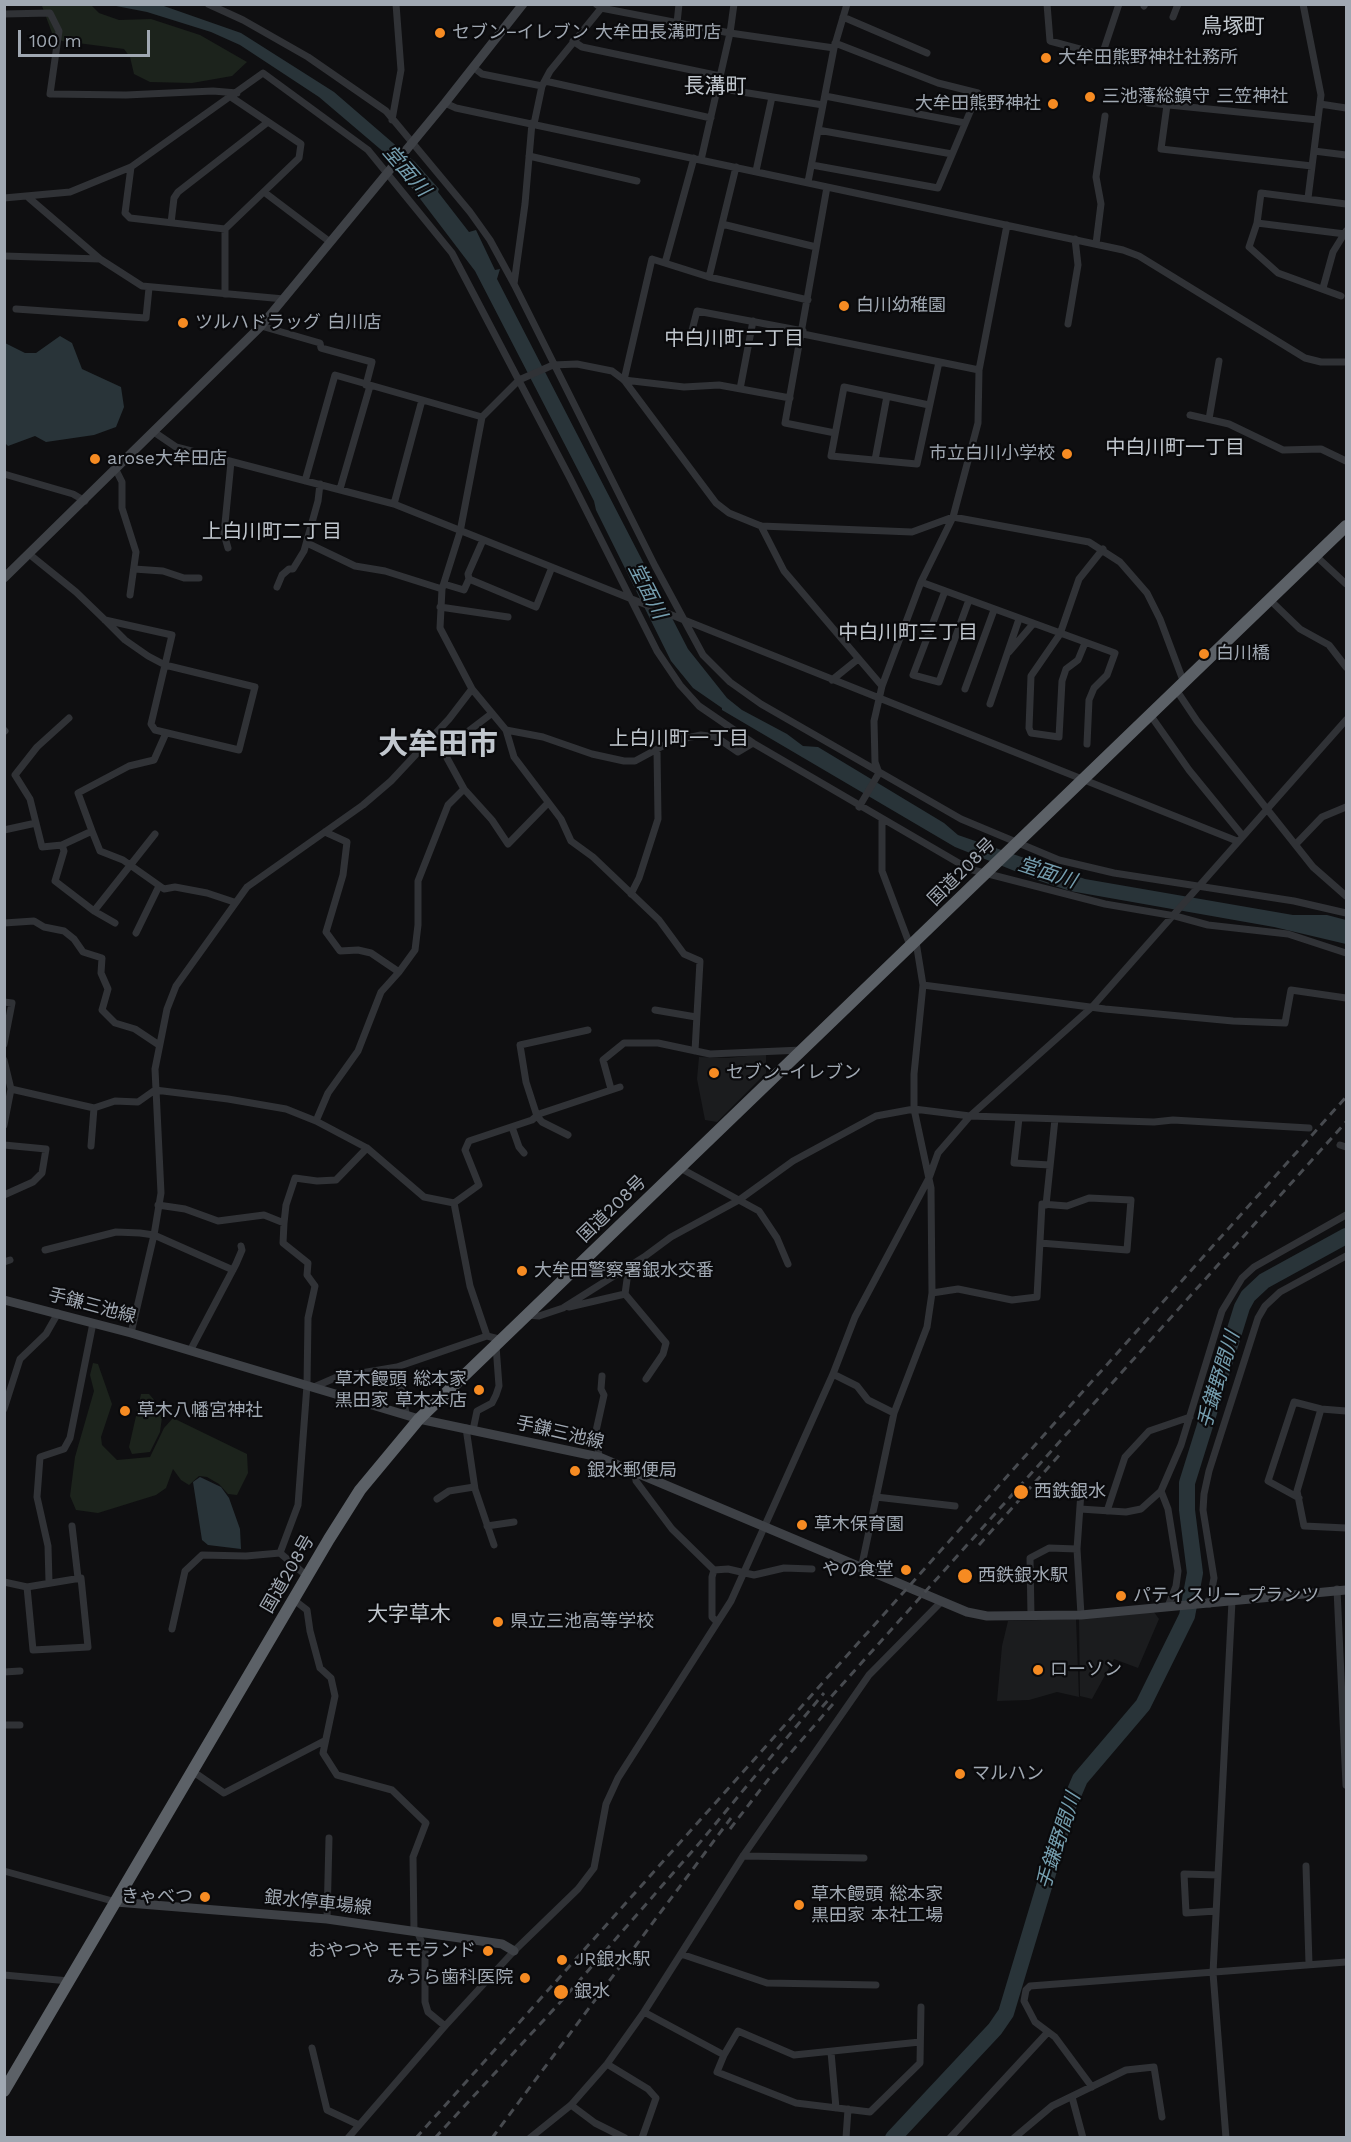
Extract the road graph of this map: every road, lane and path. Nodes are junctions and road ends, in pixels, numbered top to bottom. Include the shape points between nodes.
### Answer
1 (208, 4) edge
2 (396, 4) edge
3 (523, 4) edge
4 (679, 4) edge
5 (734, 4) edge
6 (847, 4) edge
7 (1047, 4) edge
8 (1119, 4) edge
9 (1178, 4) edge
10 (1303, 4) edge
11 (601, 6) edge
12 (4, 14) edge
13 (843, 16) junction
14 (1173, 17) dead end
15 (677, 23) junction
16 (730, 33) junction
17 (573, 41) junction
18 (835, 46) junction
19 (927, 53) dead end
20 (473, 67) junction
21 (720, 76) junction
22 (543, 84) junction
23 (717, 88) junction
24 (234, 95) junction
25 (825, 96) junction
26 (772, 97) junction
27 (445, 103) junction
28 (1149, 103) dead end
29 (1320, 104) junction
30 (823, 105) junction
31 (1167, 105) junction
32 (1347, 108) edge
33 (1105, 116) dead end
34 (711, 118) junction
35 (392, 120) junction
36 (1318, 120) junction
37 (267, 122) junction
38 (965, 123) junction
39 (533, 124) junction
40 (818, 130) junction
41 (410, 143) junction
42 (1314, 151) junction
43 (952, 154) junction
44 (1347, 155) edge
45 (529, 156) junction
46 (698, 159) junction
47 (812, 165) junction
48 (1312, 166) junction
49 (131, 167) junction
50 (736, 167) junction
51 (756, 171) junction
52 (388, 173) junction
53 (637, 181) dead end
54 (808, 182) junction
55 (827, 187) junction
56 (264, 192) junction
57 (4, 198) edge
58 (29, 198) junction
59 (1308, 198) junction
60 (1347, 204) edge
61 (171, 223) junction
62 (1257, 223) junction
63 (722, 224) junction
64 (1007, 225) junction
65 (225, 230) junction
66 (1346, 232) edge
67 (1075, 240) junction
68 (330, 242) junction
69 (1096, 244) junction
70 (816, 247) junction
71 (4, 256) edge
72 (100, 259) junction
73 (665, 263) junction
74 (709, 277) junction
75 (514, 284) junction
76 (149, 288) junction
77 (1323, 288) junction
78 (225, 294) junction
79 (1341, 296) dead end
80 (284, 299) junction
81 (808, 300) junction
82 (16, 309) dead end
83 (753, 321) junction
84 (1068, 324) dead end
85 (261, 326) junction
86 (803, 332) junction
87 (689, 342) dead end
88 (1219, 361) dead end
89 (939, 362) junction
90 (1347, 362) edge
91 (553, 365) junction
92 (979, 370) junction
93 (521, 378) junction
94 (624, 380) junction
95 (368, 386) junction
96 (740, 389) junction
97 (887, 396) junction
98 (790, 398) junction
99 (422, 400) junction
100 (930, 405) junction
101 (1190, 415) dead end
102 (482, 417) junction
103 (1209, 419) junction
104 (154, 432) junction
105 (835, 433) junction
106 (1344, 458) edge
107 (874, 460) junction
108 (231, 462) junction
109 (116, 470) junction
110 (4, 474) edge
111 (305, 481) junction
112 (320, 484) junction
113 (340, 489) junction
114 (85, 501) junction
115 (394, 504) junction
116 (953, 517) junction
117 (761, 526) junction
118 (1347, 526) edge
119 (460, 532) junction
120 (483, 540) junction
121 (307, 543) junction
122 (228, 548) dead end
123 (1103, 549) junction
124 (29, 554) junction
125 (1316, 556) junction
126 (552, 567) junction
127 (134, 569) junction
128 (4, 578) edge
129 (199, 578) dead end
130 (469, 579) junction
131 (921, 582) junction
132 (1347, 584) edge
133 (277, 587) dead end
134 (443, 587) junction
135 (945, 591) junction
136 (130, 595) dead end
137 (969, 600) junction
138 (1270, 600) junction
139 (634, 601) junction
140 (440, 607) junction
141 (994, 609) junction
142 (508, 617) dead end
143 (1019, 619) junction
144 (105, 620) junction
145 (682, 620) junction
146 (1033, 624) junction
147 (1060, 634) junction
148 (1085, 643) junction
149 (1007, 654) junction
150 (858, 659) junction
151 (165, 665) junction
152 (1347, 667) edge
153 (832, 680) junction
154 (882, 686) junction
155 (1180, 687) junction
156 (472, 689) junction
157 (965, 689) dead end
158 (879, 699) junction
159 (990, 704) dead end
160 (491, 714) junction
161 (1151, 716) junction
162 (69, 718) dead end
163 (1347, 720) edge
164 (506, 730) junction
165 (166, 733) junction
166 (753, 743) junction
167 (1087, 744) dead end
168 (657, 750) junction
169 (879, 772) junction
170 (1083, 781) junction
171 (464, 789) junction
172 (548, 804) junction
173 (858, 807) junction
174 (1347, 807) edge
175 (1267, 808) junction
176 (882, 821) junction
177 (36, 823) junction
178 (4, 830) edge
179 (92, 831) junction
180 (325, 832) junction
181 (155, 834) dead end
182 (1239, 838) junction
183 (1016, 843) junction
184 (1296, 844) junction
185 (62, 845) junction
186 (130, 865) junction
187 (986, 873) junction
188 (159, 886) junction
189 (1198, 887) junction
190 (631, 894) junction
191 (1347, 896) edge
192 (234, 902) junction
193 (94, 911) junction
194 (1347, 913) edge
195 (1175, 916) junction
196 (4, 923) edge
197 (116, 923) dead end
198 (136, 933) dead end
199 (913, 945) junction
200 (1347, 953) edge
201 (399, 972) junction
202 (923, 985) junction
203 (1347, 998) edge
204 (4, 1002) edge
205 (1092, 1007) junction
206 (655, 1010) dead end
207 (696, 1017) junction
208 (588, 1030) dead end
209 (4, 1044) edge
210 (159, 1044) junction
211 (805, 1050) junction
212 (695, 1051) junction
213 (4, 1060) edge
214 (620, 1087) dead end
215 (11, 1089) junction
216 (611, 1089) junction
217 (155, 1090) junction
218 (6, 1103) edge
219 (94, 1108) junction
220 (914, 1109) junction
221 (537, 1116) junction
222 (970, 1116) junction
223 (1019, 1118) junction
224 (1054, 1119) junction
225 (316, 1121) junction
226 (4, 1125) edge
227 (512, 1127) junction
228 (1309, 1128) dead end
229 (568, 1135) dead end
230 (4, 1145) edge
231 (91, 1146) dead end
232 (367, 1148) junction
233 (524, 1153) dead end
234 (1050, 1164) junction
235 (680, 1168) junction
236 (928, 1178) junction
237 (4, 1195) edge
238 (739, 1200) junction
239 (454, 1203) junction
240 (159, 1205) junction
241 (1046, 1205) junction
242 (1347, 1215) edge
243 (284, 1223) junction
244 (154, 1235) junction
245 (1040, 1243) junction
246 (241, 1246) dead end
247 (45, 1250) dead end
248 (1347, 1256) edge
249 (788, 1264) dead end
250 (629, 1265) junction
251 (233, 1270) junction
252 (932, 1293) junction
253 (625, 1294) junction
254 (4, 1300) edge
255 (563, 1308) junction
256 (58, 1313) junction
257 (527, 1315) junction
258 (93, 1323) junction
259 (131, 1332) junction
260 (487, 1336) junction
261 (499, 1343) junction
262 (190, 1351) junction
263 (397, 1367) junction
264 (834, 1374) junction
265 (602, 1376) dead end
266 (646, 1379) dead end
267 (311, 1386) junction
268 (4, 1409) edge
269 (1321, 1409) junction
270 (1347, 1411) edge
271 (406, 1413) junction
272 (894, 1413) junction
273 (1190, 1417) junction
274 (419, 1419) junction
275 (469, 1429) junction
276 (599, 1457) junction
277 (635, 1471) junction
278 (474, 1487) junction
279 (1161, 1491) junction
280 (1082, 1492) dead end
281 (876, 1497) junction
282 (1299, 1498) junction
283 (437, 1499) dead end
284 (955, 1506) dead end
285 (1080, 1509) junction
286 (1107, 1511) junction
287 (514, 1522) dead end
288 (72, 1526) dead end
289 (487, 1526) junction
290 (766, 1528) junction
291 (1347, 1528) edge
292 (494, 1545) dead end
293 (1077, 1549) junction
294 (280, 1553) junction
295 (812, 1569) dead end
296 (861, 1569) junction
297 (714, 1570) junction
298 (745, 1572) junction
299 (308, 1577) junction
300 (78, 1578) junction
301 (4, 1582) edge
302 (49, 1582) junction
303 (27, 1587) junction
304 (1342, 1589) edge
305 (294, 1600) junction
306 (1232, 1601) junction
307 (941, 1602) junction
308 (1209, 1604) junction
309 (1168, 1606) junction
310 (1081, 1615) junction
311 (1031, 1616) junction
312 (717, 1622) junction
313 (172, 1629) dead end
314 (20, 1671) dead end
315 (4, 1672) edge
316 (4, 1725) edge
317 (20, 1725) dead end
318 (324, 1741) junction
319 (191, 1774) junction
320 (1347, 1785) edge
321 (329, 1838) dead end
322 (743, 1856) junction
323 (864, 1858) dead end
324 (1306, 1866) dead end
325 (4, 1871) edge
326 (1218, 1875) junction
327 (116, 1902) junction
328 (1216, 1911) junction
329 (327, 1919) junction
330 (415, 1931) junction
331 (514, 1951) junction
332 (681, 1954) junction
333 (1347, 1962) edge
334 (1310, 1964) junction
335 (1213, 1973) junction
336 (4, 1975) edge
337 (69, 1981) junction
338 (876, 1985) dead end
339 (921, 2007) dead end
340 (644, 2012) junction
341 (445, 2026) junction
342 (1048, 2032) junction
343 (920, 2042) junction
344 (312, 2048) dead end
345 (831, 2052) junction
346 (724, 2055) junction
347 (607, 2064) junction
348 (1092, 2087) junction
349 (4, 2091) edge
350 (1072, 2097) junction
351 (571, 2105) junction
352 (836, 2108) junction
353 (848, 2109) junction
354 (1162, 2117) dead end
355 (359, 2125) junction
356 (615, 2136) edge
357 (348, 2138) edge
358 (530, 2138) edge
359 (625, 2138) edge
360 (642, 2138) edge
361 (846, 2138) edge
362 (950, 2138) edge
363 (1014, 2138) edge
364 (1083, 2138) edge
365 (1226, 2138) edge

1 - 35 street via 308,57 386,111
2 - 35 street via 401,70
3 - 20 main road
4 - 15 street
5 - 16 street
6 - 13 street
7 - 8 street via 1050,41 1102,55
9 - 14 street
10 - 29 street via 1322,95
11 - 15 street
11 - 17 street
12 - 24 street via 50,13 59,31 50,94 213,91
13 - 18 street
13 - 19 street
15 - 16 street
16 - 18 street
16 - 21 street
17 - 21 street via 582,47
17 - 22 street
18 - 25 street
18 - 38 street via 858,50 927,79 978,93
20 - 22 street via 482,74
20 - 27 main road
21 - 23 street
22 - 34 street
22 - 39 street
23 - 26 street
23 - 34 street
24 - 37 street
24 - 49 street
24 - 52 street via 262,73 368,150
25 - 30 street
25 - 38 street
26 - 30 street
26 - 51 street
27 - 39 street
27 - 41 main road
28 - 31 street
29 - 32 street
29 - 36 street
30 - 40 street
31 - 36 street
31 - 48 street via 1161,149
33 - 69 street via 1096,177 1101,204
34 - 46 street
35 - 41 street
36 - 42 street
37 - 56 street via 301,144 299,158
37 - 61 street via 178,192
38 - 43 street
39 - 45 street
39 - 46 street
40 - 43 street
40 - 47 street
41 - 52 main road
41 - 75 street via 470,212
42 - 44 street
42 - 48 street
43 - 47 street via 938,188
45 - 53 street
45 - 75 street
46 - 50 street
46 - 73 street
47 - 54 street
48 - 59 street
49 - 58 street via 70,192
49 - 61 street via 125,213 130,218
50 - 51 street
50 - 63 street
51 - 54 street
52 - 68 main road
52 - 93 street via 452,253
54 - 55 street
55 - 64 street
55 - 70 street
56 - 65 street
56 - 68 street
57 - 58 street
58 - 72 street
59 - 60 street
59 - 62 street via 1261,193
61 - 65 street
62 - 66 street
62 - 77 street via 1249,247 1278,273
63 - 70 street
63 - 74 street
64 - 67 street
64 - 92 street
65 - 78 street
66 - 77 street via 1333,252
67 - 69 street
67 - 84 street via 1078,265
68 - 80 main road
69 - 90 street via 1139,256 1305,358
70 - 81 street
71 - 72 street
72 - 76 street via 129,280
73 - 74 street
73 - 94 street via 652,259
74 - 81 street
75 - 91 street
76 - 78 street
76 - 82 street via 146,318
77 - 79 street
78 - 80 street
80 - 85 main road
81 - 86 street
83 - 86 street
83 - 87 street via 697,311
83 - 96 street
85 - 95 street via 372,362
85 - 104 main road
86 - 89 street
86 - 98 street
88 - 103 street
89 - 92 street
89 - 100 street
91 - 93 street
91 - 94 street via 598,366
91 - 145 street
92 - 116 street via 978,423
93 - 102 street
93 - 139 street
94 - 96 street
94 - 117 street via 716,503
95 - 99 street
95 - 111 street via 334,375
95 - 113 street
96 - 98 street
97 - 100 street
97 - 105 street via 844,387
97 - 107 street
98 - 105 street via 785,423
99 - 102 street
99 - 115 street
100 - 107 street via 917,464
101 - 103 street
102 - 119 street
103 - 106 street via 1229,424 1283,450 1321,449
104 - 108 street via 176,447
104 - 109 main road
105 - 107 street via 831,456
108 - 111 street
108 - 122 street via 224,534
109 - 114 main road
109 - 127 street via 122,482 122,508 136,552
110 - 114 street
111 - 112 street
112 - 113 street
112 - 121 street
113 - 115 street
114 - 124 main road
115 - 119 street
116 - 117 street via 912,532
116 - 123 street via 1089,542
116 - 131 street
117 - 150 street via 784,571
118 - 125 highway, 国道208号
119 - 120 street
119 - 134 street
120 - 126 street
120 - 130 street
121 - 133 street via 293,569 282,575
121 - 134 street via 355,566
123 - 147 street via 1079,579
123 - 155 street via 1133,573 1147,593 1161,619
124 - 128 main road
124 - 144 street
125 - 132 street
125 - 138 highway, 国道208号
126 - 130 street via 536,607
126 - 139 street
127 - 129 street
127 - 136 street
130 - 134 street via 464,590
131 - 135 street
131 - 154 street
134 - 140 street
135 - 137 street
135 - 137 street via 913,675 939,682
137 - 141 street
138 - 152 street via 1300,629 1329,645
138 - 155 highway, 国道208号
139 - 145 street
139 - 166 street via 657,651 680,685 699,706
140 - 142 street
140 - 156 street via 444,639
141 - 143 street
141 - 157 street
143 - 146 street
143 - 149 street
144 - 151 street via 125,640
144 - 151 street via 172,634
145 - 153 street
145 - 169 street via 703,655 736,687
146 - 147 street
146 - 149 street
147 - 148 street
147 - 148 street via 1031,676 1031,733 1059,737 1062,681
148 - 167 street via 1115,653 1107,675 1089,700
149 - 159 street
150 - 153 street
150 - 154 street
151 - 165 street via 151,724 155,730
151 - 165 street via 255,687 239,750
153 - 158 street
154 - 158 street
155 - 161 highway, 国道208号
155 - 175 street via 1197,721
156 - 160 street
156 - 180 street via 391,782
158 - 169 street via 874,721 875,762
158 - 170 street
160 - 164 street
160 - 171 street via 446,752
161 - 170 highway, 国道208号
161 - 182 street
162 - 177 street via 37,747 15,775 30,799
163 - 175 street
164 - 168 street via 624,761
164 - 172 street via 514,757
165 - 179 street via 154,760 129,766 78,793
166 - 168 street via 738,752 716,737 701,735 672,741
166 - 173 street
168 - 190 street via 658,819
169 - 173 street
169 - 183 street via 961,819
170 - 182 street
170 - 183 highway, 国道208号
171 - 172 street via 508,844
171 - 201 street via 448,805 418,881 415,950
172 - 190 street via 561,819 571,841
173 - 176 street
174 - 184 street via 1322,817
175 - 182 street
175 - 184 street
176 - 187 street via 969,869
176 - 199 street via 882,871
177 - 178 street
177 - 185 street via 42,847
179 - 185 street
179 - 186 street via 100,851
180 - 192 street via 246,887
180 - 201 street via 347,842 344,874 326,932 340,951 371,953
181 - 186 street
182 - 189 street
183 - 187 highway, 国道208号
183 - 189 street via 1059,860
184 - 191 street via 1313,867
185 - 193 street via 64,851 55,881
186 - 188 street
186 - 193 street
187 - 195 street via 1105,904
187 - 199 highway, 国道208号
188 - 192 street via 207,893
188 - 198 street
189 - 194 street
189 - 195 street
190 - 207 street via 659,920 684,954 700,961
192 - 210 street via 176,986 166,1009
193 - 197 street
195 - 200 street via 1208,925 1288,934
195 - 205 street
196 - 210 street via 34,921 63,931 83,952 102,958 101,973 108,989 102,1010 115,1023 135,1029
199 - 202 street
199 - 211 highway, 国道208号
201 - 225 street via 381,992 358,1051 328,1093
202 - 205 street
202 - 220 street
203 - 205 street via 1291,990 1285,1023
204 - 209 street via 12,1003
205 - 222 street
206 - 207 street
207 - 212 street
208 - 221 street via 520,1045
210 - 217 street
211 - 212 street via 728,1054
211 - 235 highway, 国道208号
212 - 216 street via 658,1043 618,1046 603,1060
213 - 215 street
214 - 216 street
215 - 218 street
215 - 219 street
216 - 221 street
217 - 219 street via 138,1102 115,1101
217 - 225 street via 286,1109
217 - 240 street
218 - 226 street
219 - 231 street
220 - 222 street
220 - 236 street
220 - 238 street via 876,1116 848,1130 793,1161
221 - 227 street
221 - 229 street
222 - 223 street
222 - 236 street via 938,1153
223 - 224 street
223 - 234 street via 1014,1163
224 - 228 street via 1173,1120
224 - 234 street
225 - 232 street
227 - 233 street
227 - 239 street via 469,1142 466,1146 479,1185
230 - 237 street via 46,1149 42,1173 33,1182
232 - 239 street via 423,1197
232 - 243 street via 336,1180 295,1178
234 - 241 street
235 - 238 street
235 - 257 highway, 国道208号
236 - 252 street
236 - 264 street via 868,1290
238 - 249 street via 759,1211 769,1224
238 - 250 street
239 - 260 street via 470,1286
240 - 243 street via 218,1221 264,1215
240 - 244 street
241 - 245 street via 1042,1204
241 - 245 street via 1067,1206 1089,1198 1131,1200 1127,1250
242 - 273 street via 1254,1267 1242,1278 1222,1311
243 - 267 street via 283,1243 308,1263 308,1275 315,1286 308,1318
244 - 247 street via 116,1232
244 - 251 street
244 - 259 street
245 - 252 street via 1037,1297 1012,1300 958,1289
246 - 251 street
248 - 308 street via 1280,1292 1258,1317 1204,1494 1214,1578
250 - 253 street
250 - 255 street
251 - 262 street
252 - 272 street via 927,1326
253 - 255 street
253 - 266 street via 666,1343
254 - 256 main road, 手鎌三池線
255 - 257 street via 539,1316
256 - 258 main road, 手鎌三池線
256 - 268 street via 46,1334 21,1359
257 - 261 highway, 国道208号
258 - 259 main road, 手鎌三池線
258 - 302 street via 70,1438 64,1449 40,1457 38,1497 48,1546
259 - 262 main road, 手鎌三池線
260 - 261 street
260 - 263 street
261 - 274 highway, 国道208号
261 - 275 street via 496,1395 492,1403 477,1412
262 - 267 main road, 手鎌三池線
263 - 267 street via 337,1377
263 - 271 street
264 - 272 street via 856,1386 868,1400
264 - 290 street
265 - 276 street
267 - 271 main road, 手鎌三池線
267 - 294 street via 298,1505
269 - 270 street
269 - 282 street via 1297,1491
269 - 282 street via 1294,1402 1268,1482
271 - 274 main road, 手鎌三池線
272 - 281 street
273 - 279 street
273 - 286 street via 1149,1431 1125,1457
274 - 275 main road, 手鎌三池線
274 - 299 highway, 国道208号 via 360,1490
275 - 276 main road, 手鎌三池線
275 - 278 street
276 - 277 main road, 手鎌三池線
277 - 290 main road, 手鎌三池線
277 - 297 street via 636,1481 672,1529
278 - 283 street via 449,1491
278 - 289 street
279 - 286 street via 1141,1509
279 - 309 street via 1168,1509 1178,1571
280 - 285 street
281 - 284 street
281 - 296 street
282 - 291 street via 1304,1526
285 - 286 street
285 - 293 street
287 - 289 street
288 - 300 street
289 - 292 street
290 - 296 main road, 手鎌三池線
290 - 298 street
293 - 310 street
293 - 311 street via 1049,1548 1030,1558
294 - 299 street
294 - 313 street via 202,1555 185,1570
295 - 298 street via 784,1568 754,1575
296 - 307 main road, 手鎌三池線
297 - 298 street
297 - 312 street via 712,1617
298 - 312 street
299 - 305 highway, 国道208号
300 - 302 street
300 - 303 street via 88,1647 33,1650
301 - 303 street
302 - 303 street
304 - 306 main road, 手鎌三池線
304 - 320 street
305 - 318 street via 307,1610 320,1668 331,1678 335,1696
305 - 319 highway, 国道208号
306 - 308 main road, 手鎌三池線
306 - 326 street
307 - 311 main road, 手鎌三池線 via 987,1616
307 - 322 street via 869,1676
308 - 309 main road, 手鎌三池線
309 - 310 main road, 手鎌三池線
310 - 311 main road, 手鎌三池線
312 - 331 street via 618,1778 606,1804 594,1868 578,1889
314 - 315 street
316 - 317 street
318 - 319 street via 224,1793
318 - 330 street via 322,1753 337,1775 392,1791 426,1823 413,1857
319 - 327 highway, 国道208号
321 - 329 street
322 - 323 street
322 - 332 street
324 - 334 street
325 - 327 street
326 - 328 street
326 - 328 street via 1184,1874 1186,1913
327 - 329 main road, 銀水停車場線
327 - 337 highway, 国道208号
328 - 335 street
329 - 330 main road, 銀水停車場線
330 - 331 main road, 銀水停車場線 via 502,1944
330 - 341 street via 424,1950 428,2012
331 - 341 street
332 - 338 street via 767,1983
332 - 340 street
333 - 334 street
334 - 335 street
335 - 342 street via 1030,1986 1024,2001 1035,2022
335 - 365 street
336 - 337 street
337 - 349 highway, 国道208号
339 - 343 street
340 - 346 street
340 - 347 street
341 - 355 street
342 - 348 street
342 - 362 street
343 - 345 street
343 - 353 street via 920,2063 870,2112
344 - 355 street via 327,2110
345 - 346 street via 795,2055 738,2031
345 - 352 street
346 - 352 street via 717,2072 796,2103
347 - 351 street
347 - 360 street via 656,2098
348 - 350 street
348 - 354 street via 1126,2070 1154,2067
350 - 363 street via 1052,2106
350 - 364 street
351 - 356 street
351 - 358 street
352 - 353 street
353 - 361 street
355 - 357 street
356 - 359 street

